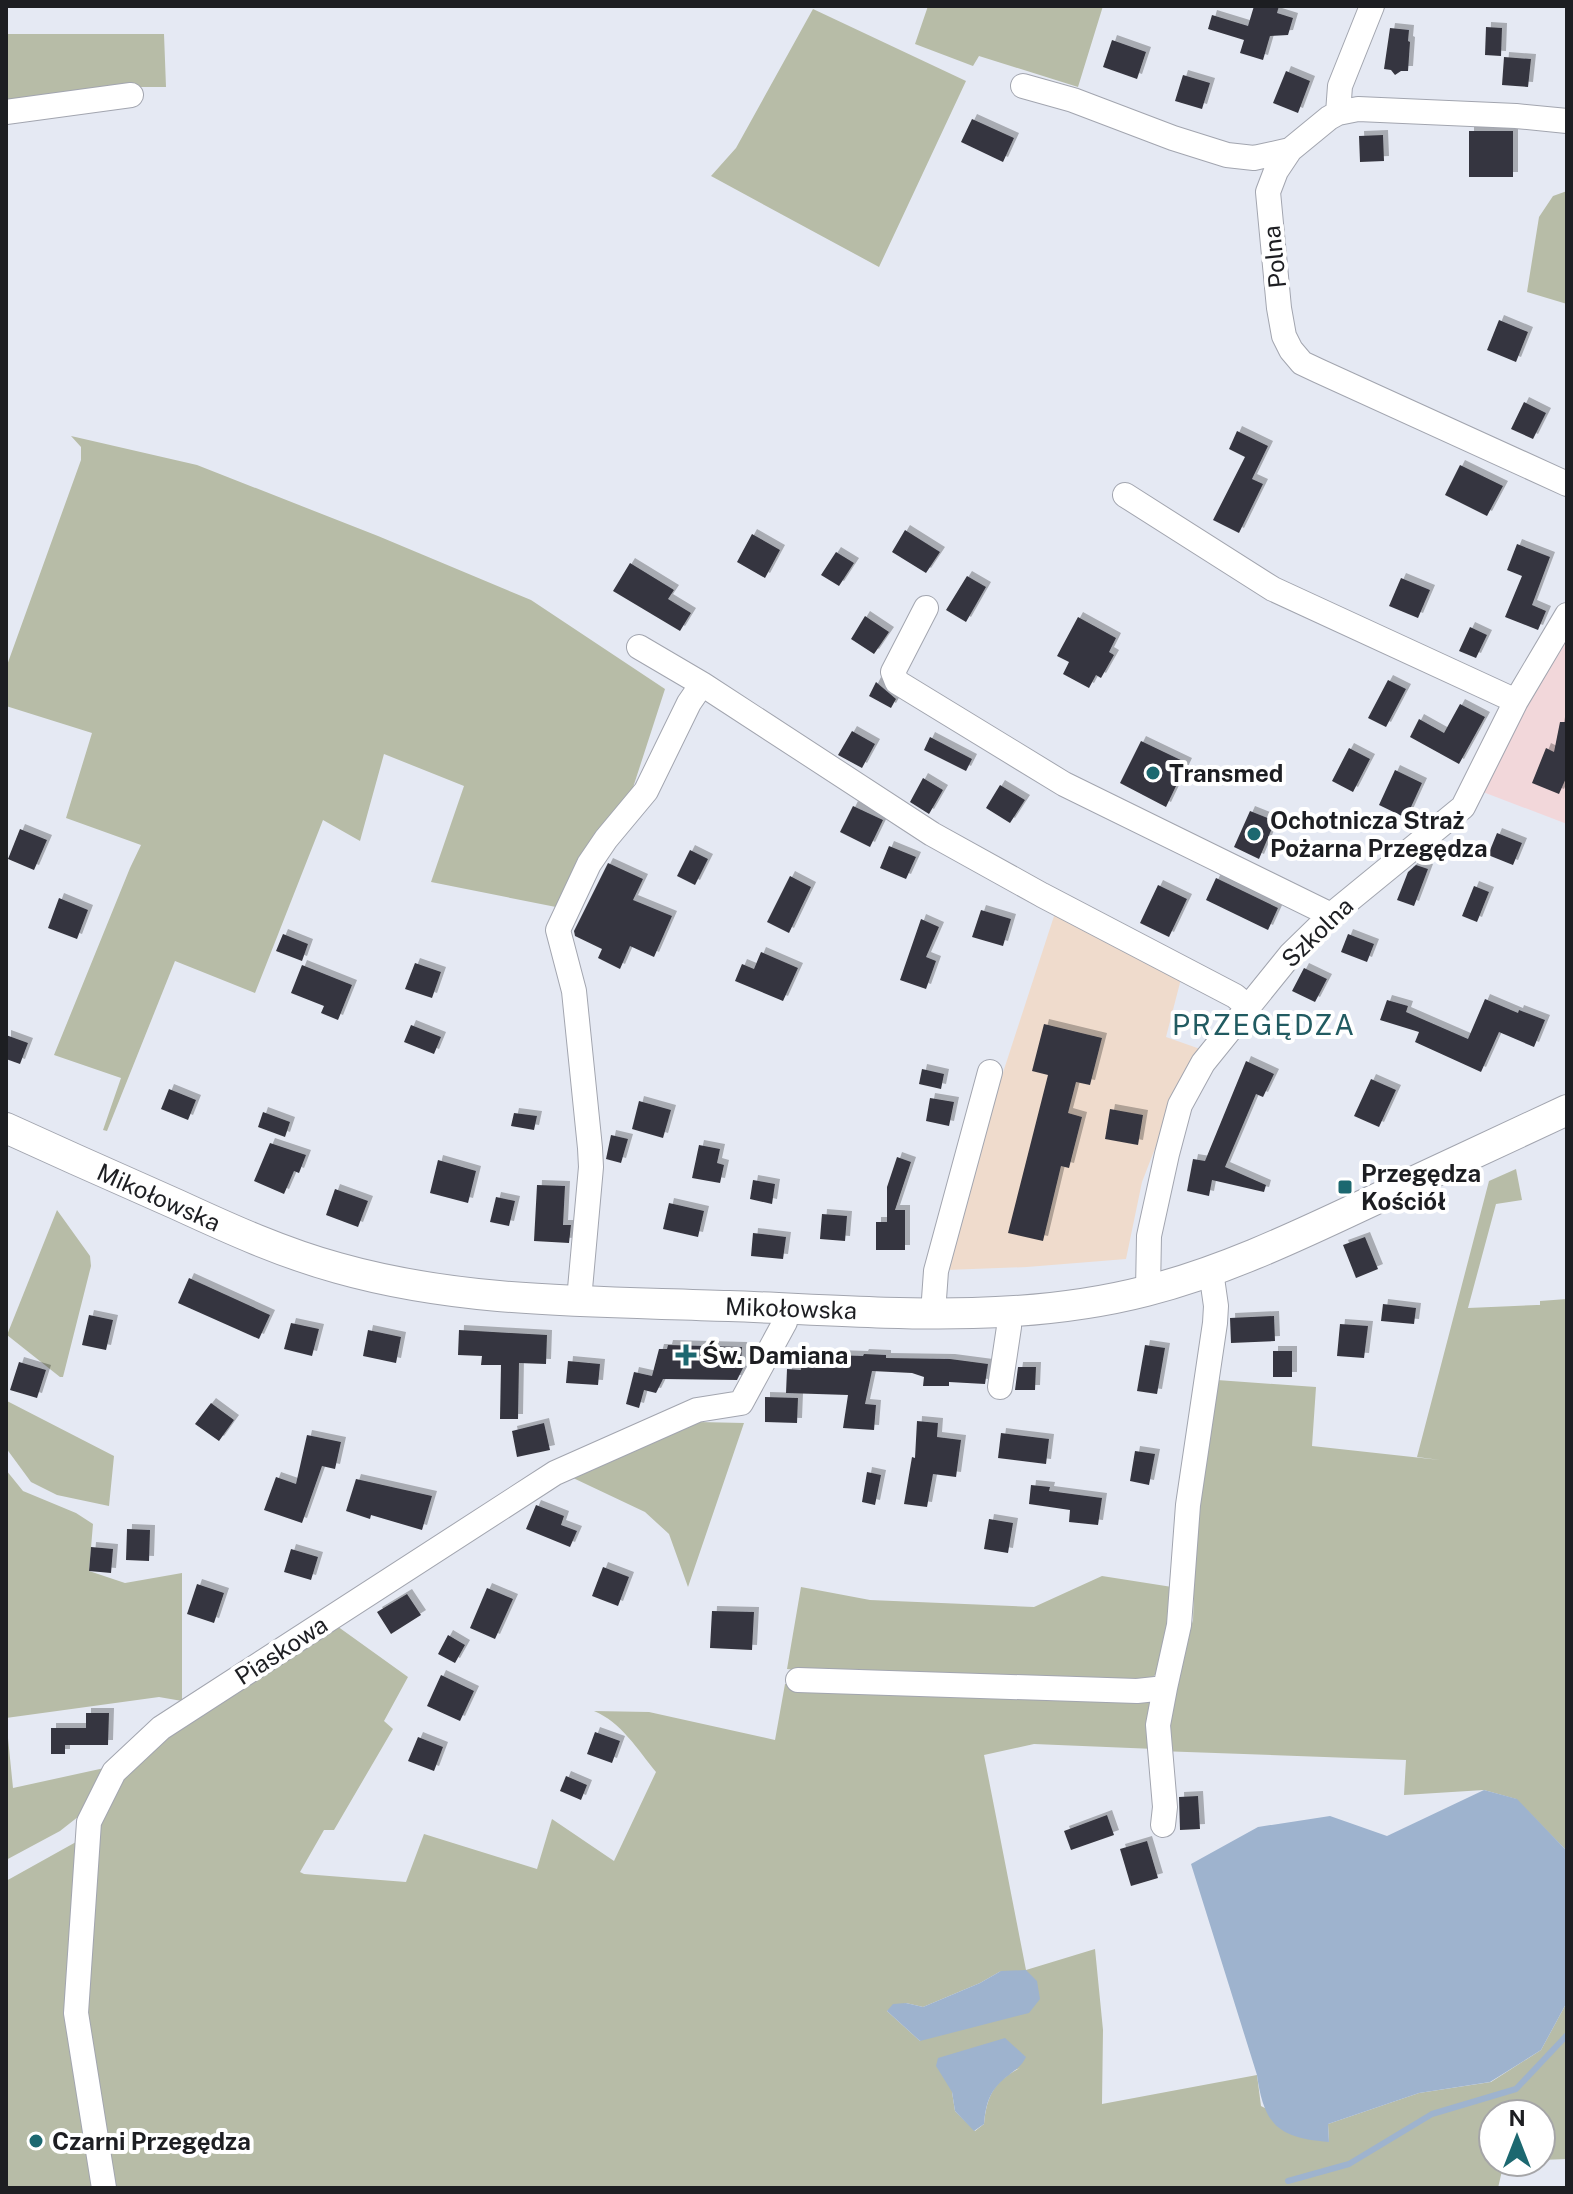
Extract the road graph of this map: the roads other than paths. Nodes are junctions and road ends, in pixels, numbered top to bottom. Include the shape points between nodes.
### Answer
1 (1372, 6) edge
2 (1023, 86) dead end
3 (131, 95) dead end
4 (6, 112) edge
5 (1338, 113) junction
6 (1567, 121) edge
7 (1290, 150) junction
8 (1237, 157) junction
9 (1268, 192) junction
10 (1567, 484) edge
11 (1125, 495) dead end
12 (926, 608) dead end
13 (1567, 615) edge
14 (639, 647) dead end
15 (702, 684) junction
16 (1516, 701) junction
17 (1331, 915) junction
18 (1247, 1006) junction
19 (990, 1072) dead end
20 (1567, 1110) edge
21 (6, 1128) edge
22 (1211, 1271) junction
23 (1148, 1290) junction
24 (579, 1300) junction
25 (786, 1308) junction
26 (1007, 1312) junction
27 (933, 1313) junction
28 (1000, 1387) dead end
29 (798, 1680) dead end
30 (1165, 1688) junction
31 (1163, 1825) dead end
32 (104, 2188) edge

1 - 5 street via 1340,86
2 - 8 street
3 - 4 street
5 - 6 street via 1370,109
5 - 7 street, Polna
7 - 8 street
7 - 9 street, Polna
8 - 9 street
9 - 10 street, Polna via 1283,332 1299,360
11 - 16 street via 1273,589
12 - 17 street via 893,672 897,682 1064,784
13 - 16 street, Szkolna
14 - 15 street
15 - 18 street via 932,834
15 - 24 street via 646,791 589,864 558,930 574,991 590,1148
16 - 17 street, Szkolna via 1463,807
17 - 18 street, Szkolna
18 - 23 street, Szkolna via 1203,1063 1180,1105 1149,1236
19 - 27 street via 936,1271
20 - 22 main road, Mikołowska
21 - 24 main road, Mikołowska via 246,1235 324,1264 436,1290
22 - 23 main road, Mikołowska
22 - 30 street via 1215,1323 1188,1505 1179,1625
23 - 26 main road, Mikołowska via 1087,1304
24 - 25 main road, Mikołowska
25 - 27 main road, Mikołowska
25 - 32 street, Piaskowa via 785,1322 741,1403 697,1410 555,1473 161,1728 114,1772 89,1822 76,2013
26 - 27 main road, Mikołowska
26 - 28 street
29 - 30 street
30 - 31 street via 1158,1725

